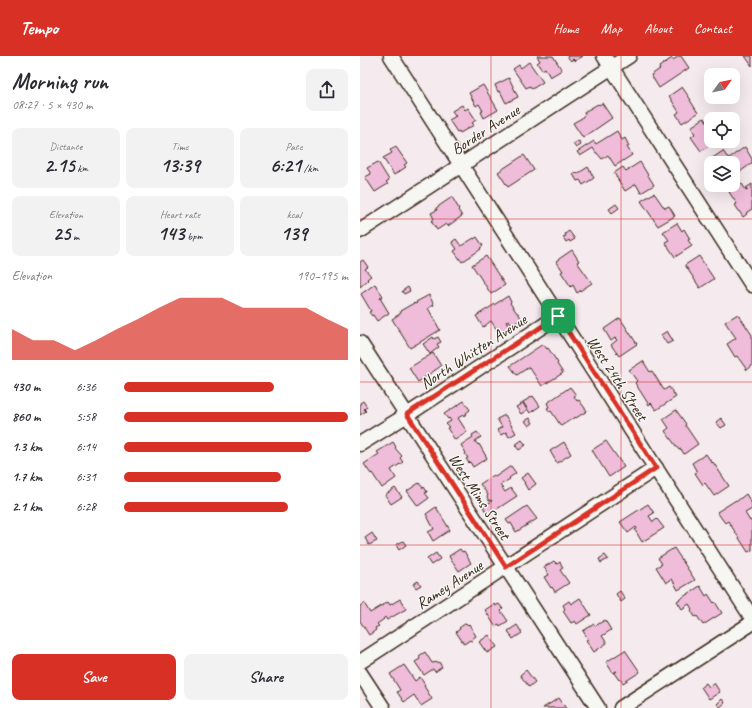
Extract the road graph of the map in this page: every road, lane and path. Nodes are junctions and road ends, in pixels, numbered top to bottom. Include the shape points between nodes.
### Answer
1 (391, 56) edge
2 (628, 56) edge
3 (608, 62) edge
4 (461, 165) junction
5 (360, 231) edge
6 (752, 285) edge
7 (558, 316) junction
8 (360, 343) edge
9 (407, 414) junction
10 (360, 444) edge
11 (656, 468) junction
12 (506, 567) junction
13 (752, 618) edge
14 (752, 623) edge
15 (360, 662) edge
16 (360, 673) edge
17 (382, 708) edge
18 (598, 708) edge
19 (621, 708) edge

1 - 4 street, West 24th Street
2 - 3 street, Border Avenue
3 - 4 street, Border Avenue
3 - 6 street
4 - 5 street, Border Avenue
4 - 7 street, West 24th Street
7 - 9 street, North Whitten Avenue
7 - 11 street, West 24th Street
8 - 9 street, West Mims Street
9 - 10 street, North Whitten Avenue
9 - 12 street, West Mims Street
11 - 12 street, Ramey Avenue
11 - 13 street, West 24th Street
12 - 15 street, Ramey Avenue
12 - 18 street, West Mims Street
14 - 19 street
16 - 17 street

